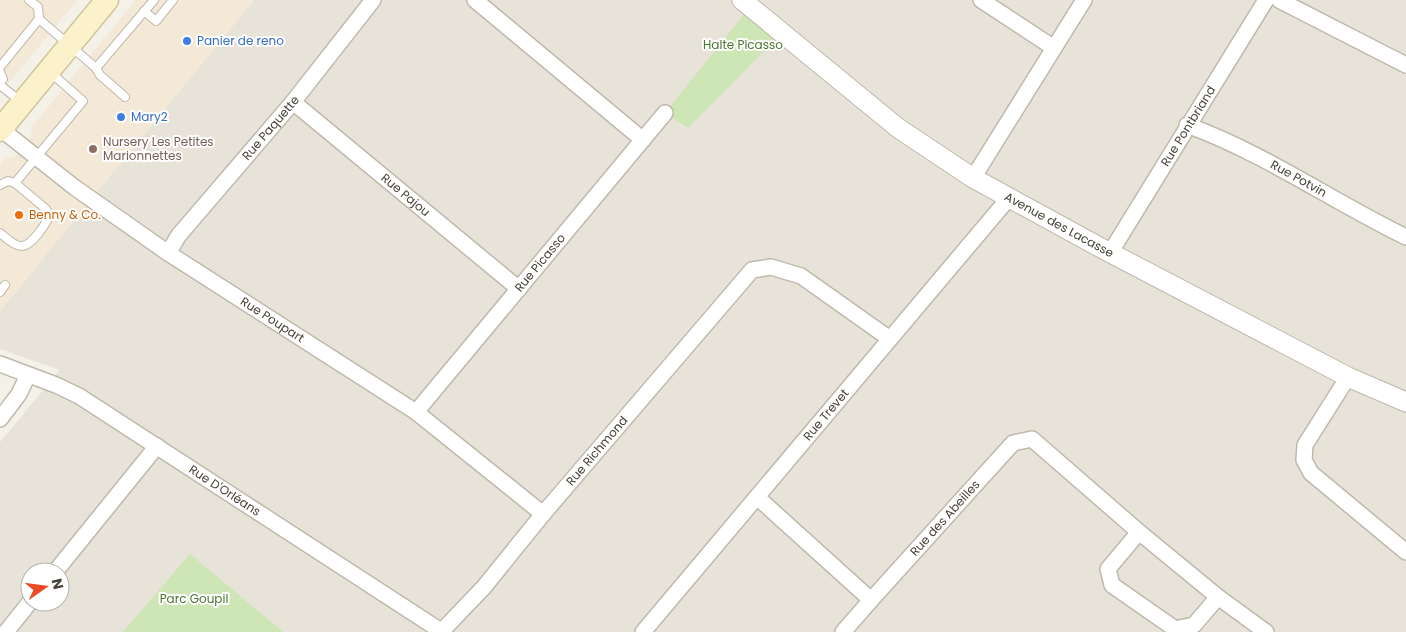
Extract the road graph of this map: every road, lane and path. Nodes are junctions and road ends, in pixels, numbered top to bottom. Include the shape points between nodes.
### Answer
1 (29, 0) edge
2 (107, 0) edge
3 (154, 0) edge
4 (173, 0) edge
5 (373, 0) edge
6 (475, 0) edge
7 (742, 0) edge
8 (981, 0) edge
9 (1084, 0) edge
10 (1266, 0) edge
11 (1279, 0) edge
12 (144, 11) junction
13 (39, 19) junction
14 (69, 46) junction
15 (1054, 48) junction
16 (1406, 65) edge
17 (0, 66) edge
18 (96, 68) junction
19 (48, 71) junction
20 (0, 72) edge
21 (0, 84) edge
22 (125, 97) dead end
23 (293, 102) junction
24 (22, 103) junction
25 (665, 113) dead end
26 (1187, 125) junction
27 (0, 129) edge
28 (642, 140) junction
29 (37, 157) junction
30 (973, 178) junction
31 (14, 183) junction
32 (0, 185) edge
33 (1008, 199) junction
34 (0, 233) edge
35 (1406, 237) edge
36 (168, 253) junction
37 (1110, 253) junction
38 (518, 289) junction
39 (890, 339) junction
40 (0, 364) edge
41 (28, 375) junction
42 (1348, 377) junction
43 (1406, 402) edge
44 (416, 412) junction
45 (0, 420) edge
46 (157, 446) junction
47 (757, 497) junction
48 (544, 514) junction
49 (1139, 532) junction
50 (1406, 552) edge
51 (63, 562) edge
52 (1218, 597) junction
53 (871, 600) junction
54 (22, 612) edge
55 (6, 632) edge
56 (441, 632) edge
57 (643, 632) edge
58 (843, 632) edge
59 (1266, 632) edge

1 - 13 lane via 38,7
2 - 14 main road
3 - 12 lane
4 - 12 lane via 156,21
5 - 23 street, Rue Paquette
6 - 28 street
7 - 30 street, Avenue des Lacasse via 898,128
8 - 15 street
9 - 15 street
10 - 26 street, Rue Pontbriand
11 - 16 street
12 - 18 lane
13 - 14 lane
13 - 17 lane
14 - 18 lane
14 - 19 main road
15 - 30 street
18 - 22 lane
19 - 24 main road
19 - 29 lane via 83,101
20 - 21 lane via 3,79
21 - 24 lane
23 - 36 street, Rue Paquette via 179,235
23 - 38 street, Rue Pajou
24 - 27 main road
25 - 28 street, Rue Picasso
26 - 35 street, Rue Potvin via 1213,134 1276,166
26 - 37 street, Rue Pontbriand
27 - 29 street, Rue Poupart
28 - 38 street, Rue Picasso
29 - 31 lane
29 - 36 street, Rue Poupart
30 - 33 street, Avenue des Lacasse
31 - 32 lane via 8,181
31 - 34 lane via 46,209 49,217 24,246 18,246
33 - 37 street, Avenue des Lacasse
33 - 39 street, Rue Trevet
36 - 44 street, Rue Poupart
37 - 42 street, Avenue des Lacasse
38 - 44 street, Rue Picasso
39 - 47 street, Rue Trevet
39 - 48 street, Rue Richmond via 801,276 771,267 752,270
40 - 41 street, Rue D'Orléans
41 - 45 street via 20,394
41 - 46 street, Rue D'Orléans via 72,392
42 - 43 street, Avenue des Lacasse
42 - 50 street via 1305,445 1304,460 1311,473
44 - 48 street, Rue Poupart
46 - 51 street
46 - 56 street, Rue D'Orléans
47 - 53 street
47 - 57 street, Rue Trevet
48 - 56 street, Rue Richmond via 484,587
49 - 52 street, Rue des Abeilles
49 - 52 street via 1108,569 1112,585 1175,630 1194,625
49 - 53 street, Rue des Abeilles via 1032,439 1013,443
52 - 59 street, Rue des Abeilles
53 - 58 street
54 - 55 street

